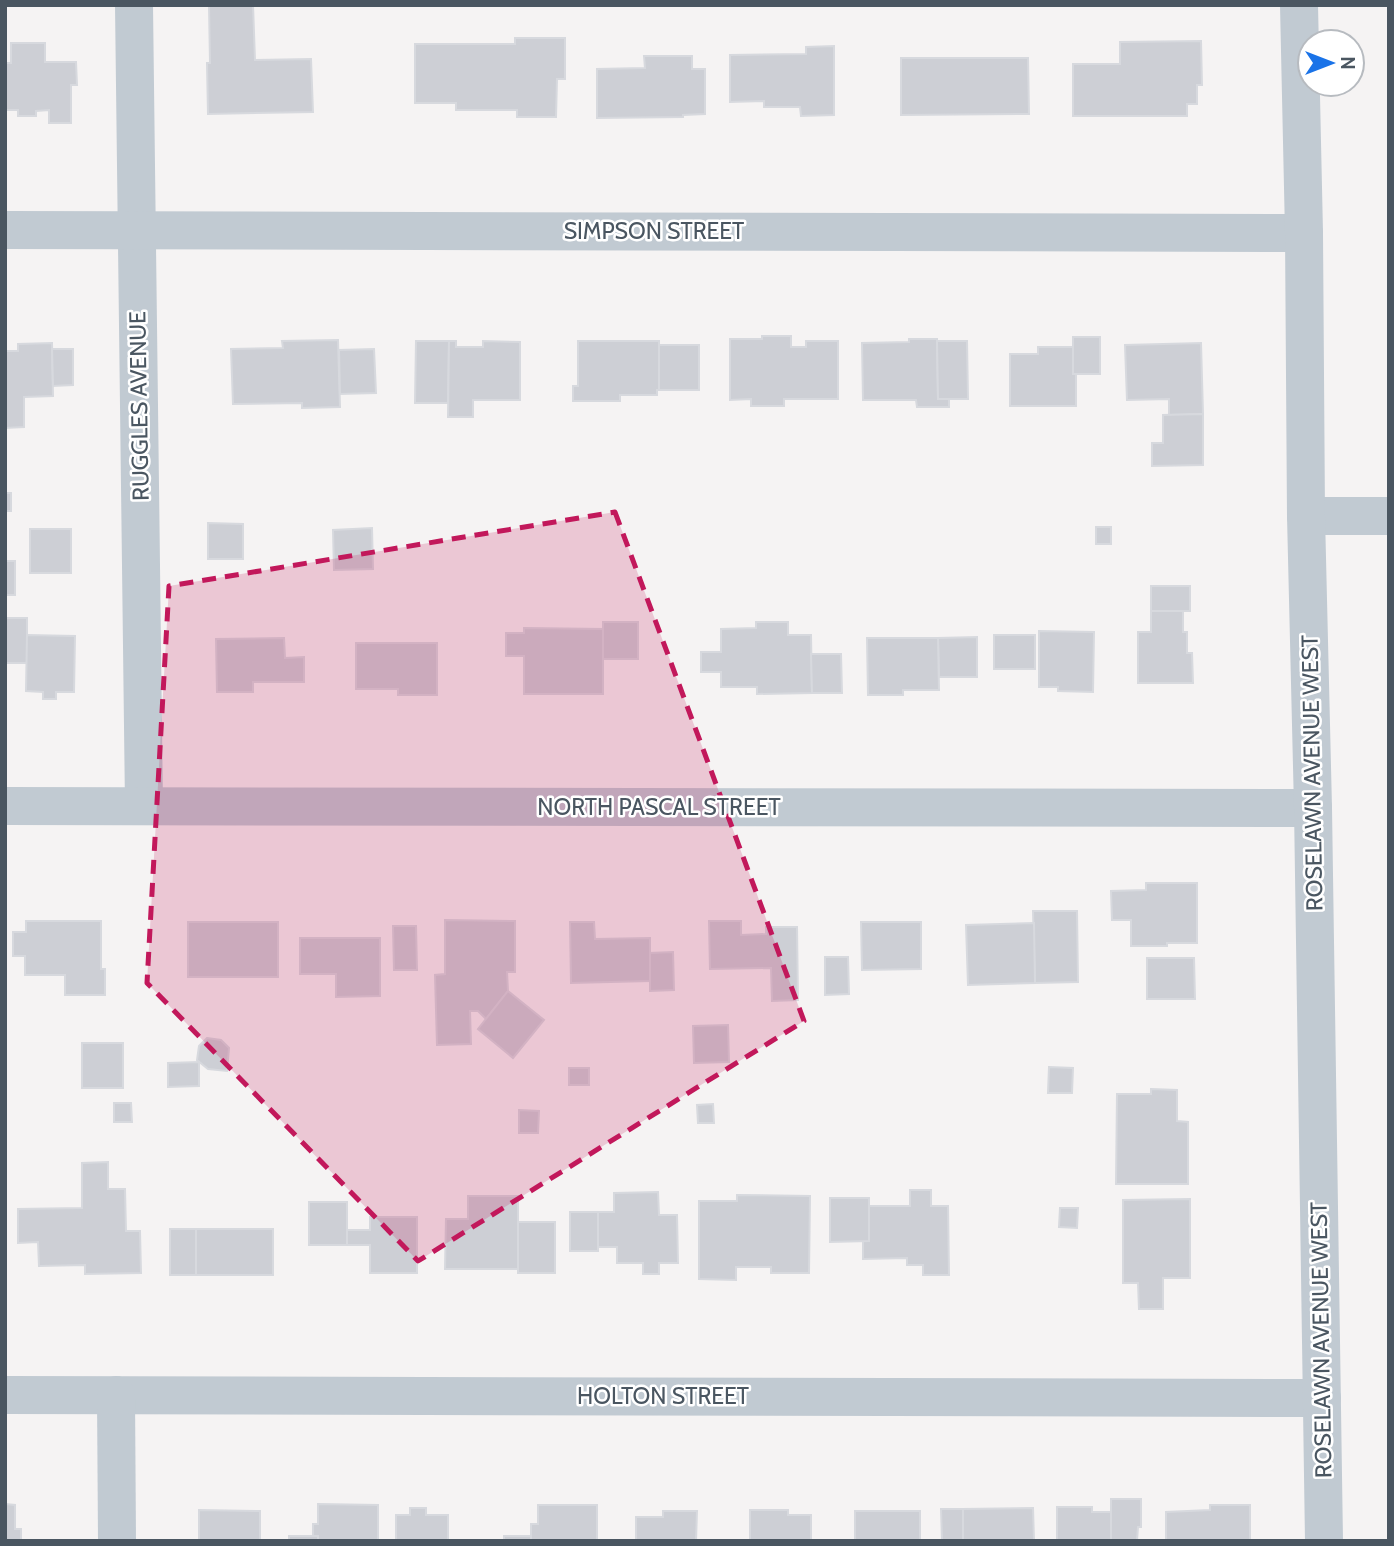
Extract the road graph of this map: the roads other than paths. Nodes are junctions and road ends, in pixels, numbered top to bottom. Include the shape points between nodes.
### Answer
1 (134, 5) edge
2 (1299, 5) edge
3 (5, 230) edge
4 (138, 230) junction
5 (1304, 233) junction
6 (1306, 516) junction
7 (1389, 516) edge
8 (5, 806) edge
9 (144, 806) junction
10 (1313, 808) junction
11 (5, 1395) edge
12 (116, 1395) junction
13 (1322, 1398) junction
14 (117, 1541) edge
15 (1324, 1541) edge

1 - 4 street, RUGGLES AVENUE
2 - 5 street, ROSELAWN AVENUE WEST
3 - 4 street, SIMPSON STREET
4 - 5 street, SIMPSON STREET
4 - 9 street, RUGGLES AVENUE
5 - 6 street, ROSELAWN AVENUE WEST
6 - 7 street
6 - 10 street, ROSELAWN AVENUE WEST
8 - 9 street, NORTH PASCAL STREET
9 - 10 street, NORTH PASCAL STREET
10 - 13 street, ROSELAWN AVENUE WEST
11 - 12 street, HOLTON STREET
12 - 13 street, HOLTON STREET
12 - 14 street
13 - 15 street, ROSELAWN AVENUE WEST

